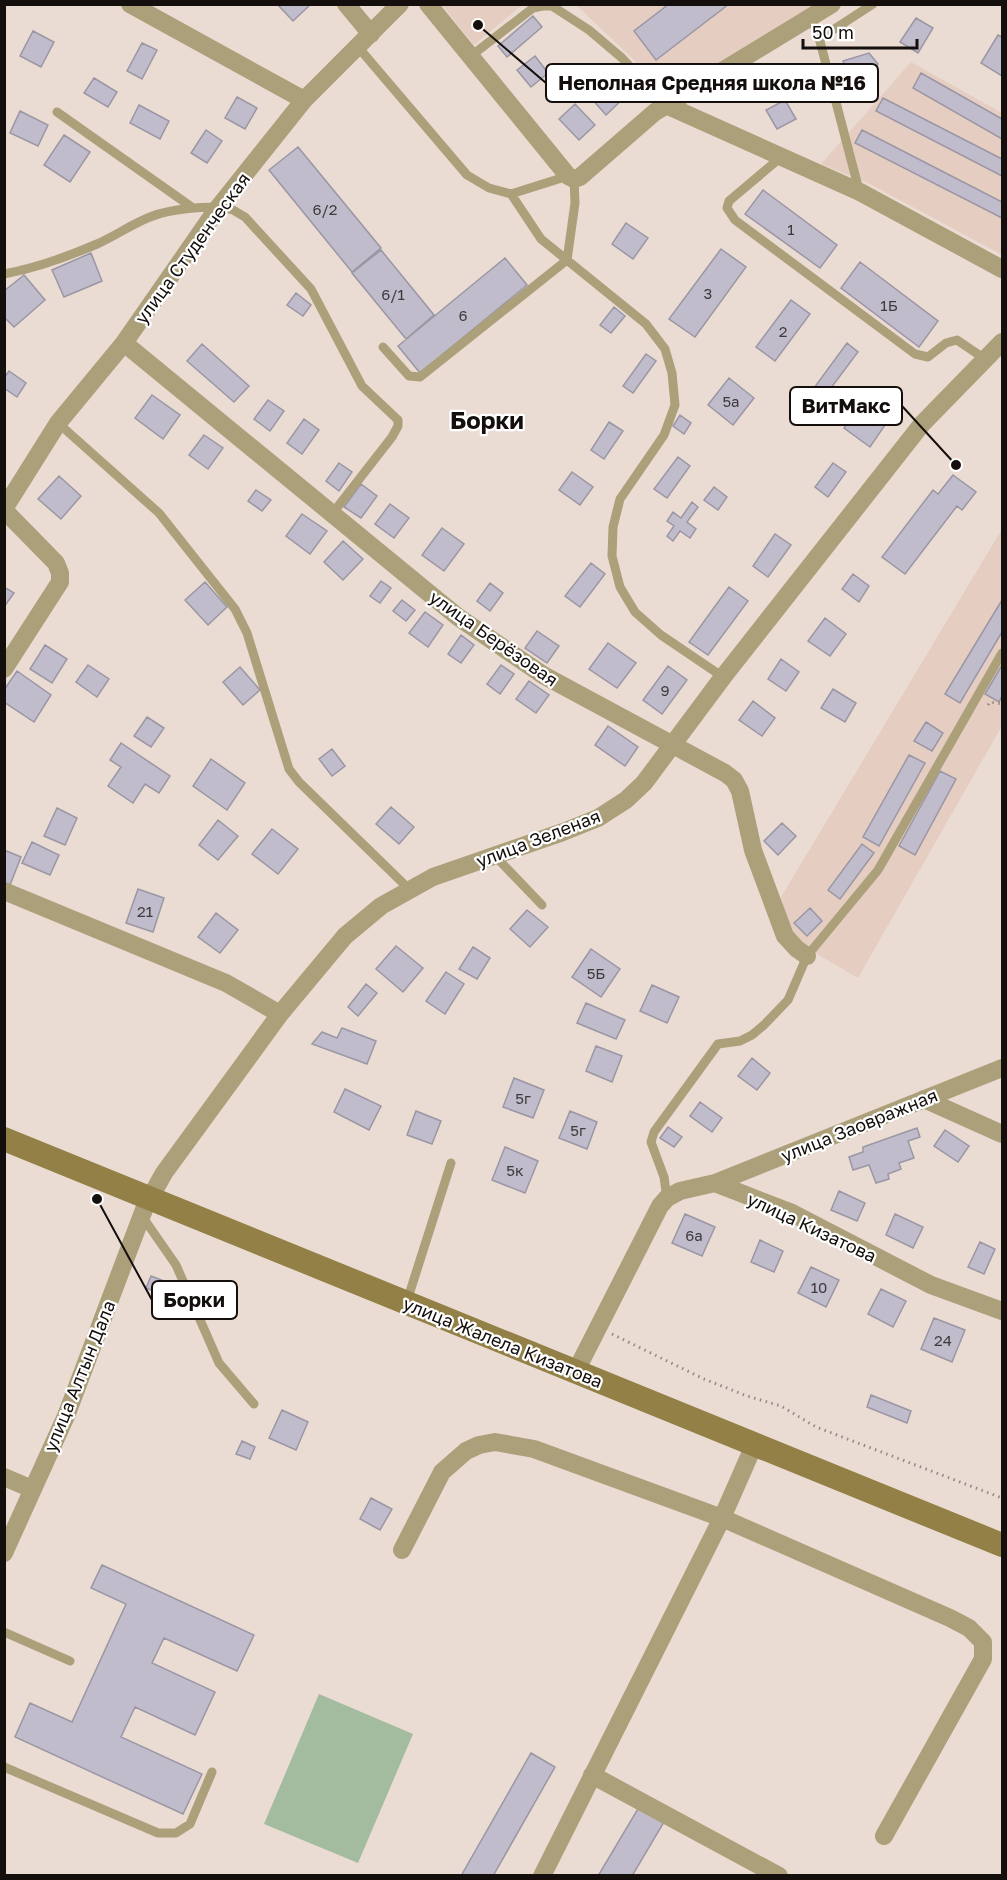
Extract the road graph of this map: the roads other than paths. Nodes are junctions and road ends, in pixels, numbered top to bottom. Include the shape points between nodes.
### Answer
1 (130, 4) edge
2 (346, 4) edge
3 (400, 4) edge
4 (428, 4) edge
5 (832, 4) edge
6 (873, 4) edge
7 (810, 19) junction
8 (371, 34) junction
9 (819, 39) junction
10 (358, 47) junction
11 (471, 56) junction
12 (304, 100) junction
13 (666, 105) junction
14 (57, 112) dead end
15 (780, 158) junction
16 (571, 177) junction
17 (860, 192) junction
18 (511, 194) junction
19 (193, 208) junction
20 (217, 208) junction
21 (567, 260) junction
22 (1002, 268) edge
23 (4, 274) edge
24 (1002, 342) edge
25 (124, 343) junction
26 (383, 347) dead end
27 (985, 359) junction
28 (58, 423) junction
29 (4, 510) edge
30 (332, 514) junction
31 (1002, 653) edge
32 (4, 669) edge
33 (723, 677) junction
34 (674, 746) junction
35 (495, 856) junction
36 (409, 889) junction
37 (4, 891) edge
38 (542, 905) dead end
39 (807, 956) junction
40 (280, 1014) junction
41 (1002, 1068) edge
42 (924, 1099) junction
43 (1002, 1134) edge
44 (4, 1139) edge
45 (451, 1163) dead end
46 (715, 1183) junction
47 (667, 1198) junction
48 (146, 1207) junction
49 (406, 1303) junction
50 (1002, 1311) edge
51 (576, 1371) junction
52 (254, 1404) dead end
53 (755, 1443) junction
54 (4, 1478) edge
55 (32, 1489) junction
56 (722, 1518) junction
57 (1002, 1545) edge
58 (402, 1550) dead end
59 (4, 1553) edge
60 (4, 1632) edge
61 (70, 1661) dead end
62 (4, 1767) edge
63 (212, 1772) dead end
64 (592, 1775) junction
65 (884, 1836) dead end
66 (542, 1875) edge
67 (779, 1875) edge

1 - 12 street
2 - 8 street
3 - 8 street, улица Студенческая
4 - 11 street
5 - 7 street
6 - 9 lane
7 - 9 lane
7 - 13 street
8 - 10 street, улица Студенческая
9 - 17 lane
10 - 12 street, улица Студенческая
10 - 18 lane via 467,175 489,188
11 - 13 lane via 533,8 552,6 622,58
11 - 16 street
12 - 20 street, улица Студенческая
13 - 15 street
13 - 16 street via 580,177
14 - 19 lane
15 - 17 street
15 - 27 lane via 729,201 727,208 735,220 915,354 928,357 946,342 957,340
16 - 18 lane
16 - 21 lane via 575,203
17 - 22 street
18 - 21 lane via 541,239
19 - 20 lane
19 - 23 lane via 151,216 96,244 32,269
20 - 25 street, улица Студенческая
20 - 30 lane via 245,217 311,289 362,386 398,420 392,437
21 - 26 lane via 420,377 409,376
21 - 33 lane via 646,324 665,349 672,374 675,405 664,435 620,499 613,527 612,556 620,587 635,612 661,635
24 - 27 street, улица Зеленая
25 - 28 street, улица Студенческая
25 - 30 street, улица Берёзовая
27 - 33 street, улица Зеленая via 922,424
28 - 29 street, улица Студенческая
28 - 36 lane via 159,513 235,609 247,633 289,769
29 - 32 street via 60,573 60,582
30 - 34 street, улица Берёзовая via 458,617 543,675
31 - 39 lane via 878,870
33 - 34 street, улица Зеленая
34 - 35 street, улица Зеленая via 644,783 598,818
34 - 39 street, улица Берёзовая via 734,780 753,850 786,936
35 - 36 street, улица Зеленая
35 - 38 lane
36 - 40 street, улица Зеленая via 345,936
37 - 40 street via 226,983
39 - 47 lane via 788,1000 779,1011 752,1035 718,1044 654,1132 651,1142
40 - 48 street, улица Зеленая via 164,1173
41 - 42 street, улица Заовражная
42 - 43 street
42 - 46 street, улица Заовражная
44 - 48 main road, улица Жалела Кизатова
45 - 49 lane
46 - 47 street
46 - 50 street, улица Кизатова via 792,1213 930,1285
47 - 51 street
48 - 49 main road, улица Жалела Кизатова
48 - 52 lane via 219,1363
48 - 55 street, улица Алтын Дала via 66,1416
49 - 51 main road, улица Жалела Кизатова
51 - 53 main road, улица Жалела Кизатова
53 - 56 street
53 - 57 main road, улица Жалела Кизатова
54 - 55 street
55 - 59 street, улица Алтын Дала
56 - 58 street via 534,1449 495,1442 466,1451 442,1472
56 - 64 street
56 - 65 street via 950,1618 969,1628 983,1642 983,1659
60 - 61 lane
62 - 63 lane via 158,1833 176,1833 190,1824
64 - 66 street
64 - 67 street

